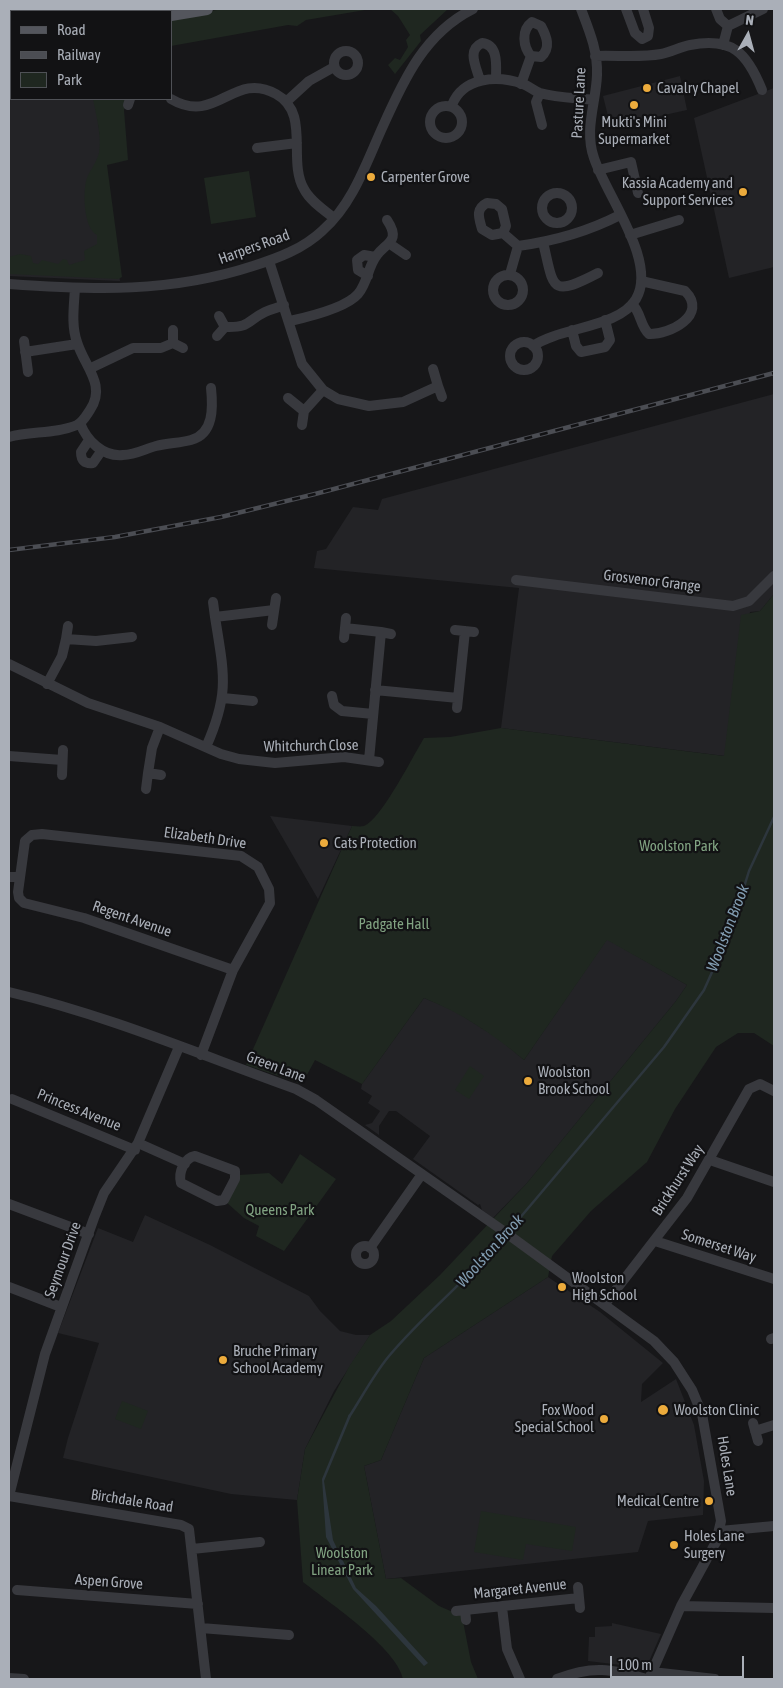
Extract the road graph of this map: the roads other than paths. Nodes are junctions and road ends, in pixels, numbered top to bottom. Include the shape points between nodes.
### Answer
1 (207, 9) edge
2 (473, 9) edge
3 (581, 9) edge
4 (626, 9) edge
5 (643, 9) edge
6 (716, 9) edge
7 (763, 9) edge
8 (172, 15) edge
9 (728, 26) junction
10 (642, 39) junction
11 (723, 45) junction
12 (641, 55) junction
13 (531, 56) dead end
14 (595, 56) junction
15 (334, 67) dead end
16 (496, 79) junction
17 (480, 81) junction
18 (521, 84) junction
19 (762, 90) dead end
20 (540, 93) junction
21 (172, 99) edge
22 (594, 100) junction
23 (286, 102) junction
24 (452, 105) dead end
25 (542, 125) dead end
26 (297, 143) junction
27 (257, 148) dead end
28 (598, 170) junction
29 (638, 193) dead end
30 (620, 215) junction
31 (334, 218) junction
32 (387, 220) dead end
33 (679, 220) dead end
34 (557, 223) dead end
35 (503, 233) dead end
36 (630, 235) junction
37 (548, 241) junction
38 (390, 244) junction
39 (518, 246) junction
40 (406, 255) dead end
41 (375, 257) junction
42 (269, 261) junction
43 (598, 273) dead end
44 (510, 274) dead end
45 (368, 276) junction
46 (641, 281) junction
47 (9, 284) edge
48 (75, 288) junction
49 (632, 304) junction
50 (284, 305) junction
51 (219, 316) dead end
52 (605, 320) junction
53 (290, 321) junction
54 (225, 327) junction
55 (173, 330) dead end
56 (572, 330) junction
57 (217, 336) dead end
58 (24, 341) dead end
59 (77, 344) junction
60 (533, 346) dead end
61 (25, 352) junction
62 (91, 368) junction
63 (433, 369) dead end
64 (28, 372) dead end
65 (438, 386) junction
66 (211, 388) dead end
67 (323, 390) junction
68 (442, 397) dead end
69 (288, 398) dead end
70 (304, 411) junction
71 (80, 423) junction
72 (302, 425) dead end
73 (9, 437) edge
74 (89, 440) junction
75 (102, 450) junction
76 (774, 576) edge
77 (516, 580) dead end
78 (276, 598) dead end
79 (213, 602) dead end
80 (274, 610) junction
81 (215, 617) junction
82 (272, 625) dead end
83 (68, 626) dead end
84 (345, 628) dead end
85 (465, 631) dead end
86 (132, 637) dead end
87 (66, 639) junction
88 (9, 664) edge
89 (47, 684) junction
90 (375, 690) junction
91 (332, 696) dead end
92 (223, 698) junction
93 (253, 701) dead end
94 (373, 714) junction
95 (160, 727) junction
96 (206, 748) junction
97 (9, 756) edge
98 (148, 773) junction
99 (62, 775) dead end
100 (161, 775) dead end
101 (146, 789) dead end
102 (9, 877) edge
103 (20, 877) junction
104 (233, 970) junction
105 (9, 992) edge
106 (179, 1047) junction
107 (201, 1055) junction
108 (774, 1091) edge
109 (12, 1099) dead end
110 (136, 1146) junction
111 (710, 1160) junction
112 (185, 1164) junction
113 (422, 1174) junction
114 (774, 1182) edge
115 (9, 1204) edge
116 (89, 1234) junction
117 (513, 1238) joint
118 (655, 1241) junction
119 (370, 1248) dead end
120 (774, 1279) edge
121 (9, 1287) edge
122 (605, 1304) junction
123 (61, 1307) junction
124 (774, 1425) edge
125 (755, 1432) dead end
126 (9, 1496) edge
127 (774, 1526) edge
128 (720, 1531) junction
129 (260, 1542) dead end
130 (192, 1549) junction
131 (578, 1587) dead end
132 (16, 1590) dead end
133 (198, 1604) junction
134 (681, 1606) junction
135 (502, 1607) junction
136 (774, 1608) edge
137 (462, 1614) dead end
138 (201, 1628) junction
139 (289, 1635) dead end
140 (649, 1677) edge
141 (9, 1678) edge
142 (24, 1679) edge
143 (206, 1679) edge
144 (520, 1679) edge
145 (557, 1679) edge
146 (715, 1679) edge

1 - 8 main road
2 - 31 street, Harpers Road via 442,28 417,58 352,193
3 - 14 street, Pasture Lane
4 - 10 street via 635,33
5 - 10 street via 649,32
6 - 9 street
7 - 9 street
9 - 11 street
10 - 12 street
11 - 12 street via 701,44 662,54
11 - 19 street via 747,58
12 - 14 street
13 - 18 street
14 - 22 street, Pasture Lane
15 - 23 street via 309,81
16 - 17 street
16 - 17 street via 493,50 482,43 473,53
16 - 18 street
17 - 24 street via 463,89
18 - 20 street
20 - 22 street
20 - 25 street via 536,102
21 - 23 street via 188,106 205,107 243,88 254,88 276,94
22 - 28 street, Pasture Lane via 590,116 591,141
23 - 26 street via 296,126
26 - 27 street
26 - 31 street via 304,190
28 - 29 street via 631,162
28 - 30 street, Pasture Lane
30 - 36 street, Pasture Lane
30 - 37 street via 584,232
31 - 42 street, Harpers Road via 306,243
32 - 38 street via 392,231
33 - 36 street
34 - 37 street
35 - 39 street
36 - 46 street, Pasture Lane via 638,254
37 - 39 street
37 - 43 street via 552,278 556,284 572,286
38 - 40 street
38 - 41 street
39 - 44 street
41 - 45 street
41 - 45 street via 364,254 357,260 358,270
42 - 48 street, Harpers Road via 186,283 137,289
42 - 50 street
45 - 53 street via 358,294 350,300
46 - 49 street, Pasture Lane
46 - 49 street via 685,291 691,300 691,313 677,327 649,334 640,313
47 - 48 street, Harpers Road
48 - 59 street
49 - 52 street
50 - 53 street
50 - 54 street via 263,313 248,325
51 - 54 street
52 - 56 street
52 - 56 street via 610,338 605,348 581,352
53 - 67 street via 294,346 302,364
54 - 57 street
55 - 62 street via 178,346 132,348
56 - 60 street via 545,338
58 - 61 street
59 - 61 street
59 - 62 street
61 - 64 street
62 - 71 street via 96,394 92,407
63 - 65 street
65 - 67 street via 403,402 378,406 355,405
65 - 68 street
66 - 75 street via 213,406 209,425 200,436 123,456
67 - 70 street
69 - 70 street
70 - 72 street
71 - 73 street via 68,428
71 - 74 street
74 - 75 street
74 - 75 street via 81,452 85,463 93,463
76 - 77 street, Grosvenor Grange via 749,601 733,606
78 - 80 street
79 - 81 street
80 - 81 street
80 - 82 street
81 - 92 street via 223,666
83 - 87 street
84 - 90 street via 386,633
85 - 90 street via 457,703
86 - 87 street via 96,641
87 - 89 street via 62,656
88 - 89 street, Whitchurch Close
89 - 95 street, Whitchurch Close via 88,703
90 - 94 street
91 - 94 street via 334,705 342,711
92 - 93 street
92 - 96 street
94 - 96 street, Whitchurch Close via 374,761 332,758 274,763 239,759
95 - 96 street, Whitchurch Close
95 - 98 street
97 - 99 street via 63,755
98 - 100 street
98 - 101 street
102 - 103 street
103 - 104 street, Regent Avenue via 18,895 27,905 84,918
103 - 104 street, Elizabeth Drive via 24,844 29,836 42,834 248,858 258,867 269,889 270,902
104 - 107 street, Elizabeth Drive
105 - 106 street, Green Lane via 79,1012
106 - 107 street, Green Lane
106 - 110 street, Seymour Drive
107 - 113 street, Green Lane via 296,1089
108 - 111 street, Brickhurst Way via 760,1084 749,1088
109 - 110 street, Princess Avenue
110 - 112 street, Princess Avenue
110 - 116 street, Seymour Drive via 104,1193
111 - 114 street
111 - 118 street, Brickhurst Way
112 - 112 street via 188,1158 195,1156 232,1169 236,1176 226,1198 218,1201 184,1185 180,1176
113 - 117 street, Green Lane
113 - 119 street
115 - 116 street
116 - 123 street, Seymour Drive
117 - 122 street, Holes Lane
118 - 120 street, Somerset Way
118 - 122 street, Brickhurst Way
121 - 123 street
122 - 128 street, Holes Lane via 654,1341 674,1362 692,1390 706,1430
123 - 126 street, Seymour Drive via 45,1354
124 - 125 street
126 - 130 street, Birchdale Road via 181,1525 191,1533
127 - 128 street
128 - 134 street
129 - 130 street
130 - 133 street, Birchdale Road
131 - 135 street, Margaret Avenue via 579,1603
132 - 133 street, Aspen Grove
133 - 138 street, Birchdale Road
134 - 136 street
134 - 140 street
135 - 137 street, Margaret Avenue
135 - 144 street via 507,1649
138 - 139 street
138 - 143 street, Birchdale Road
140 - 145 street via 600,1668
140 - 146 street
141 - 142 street

